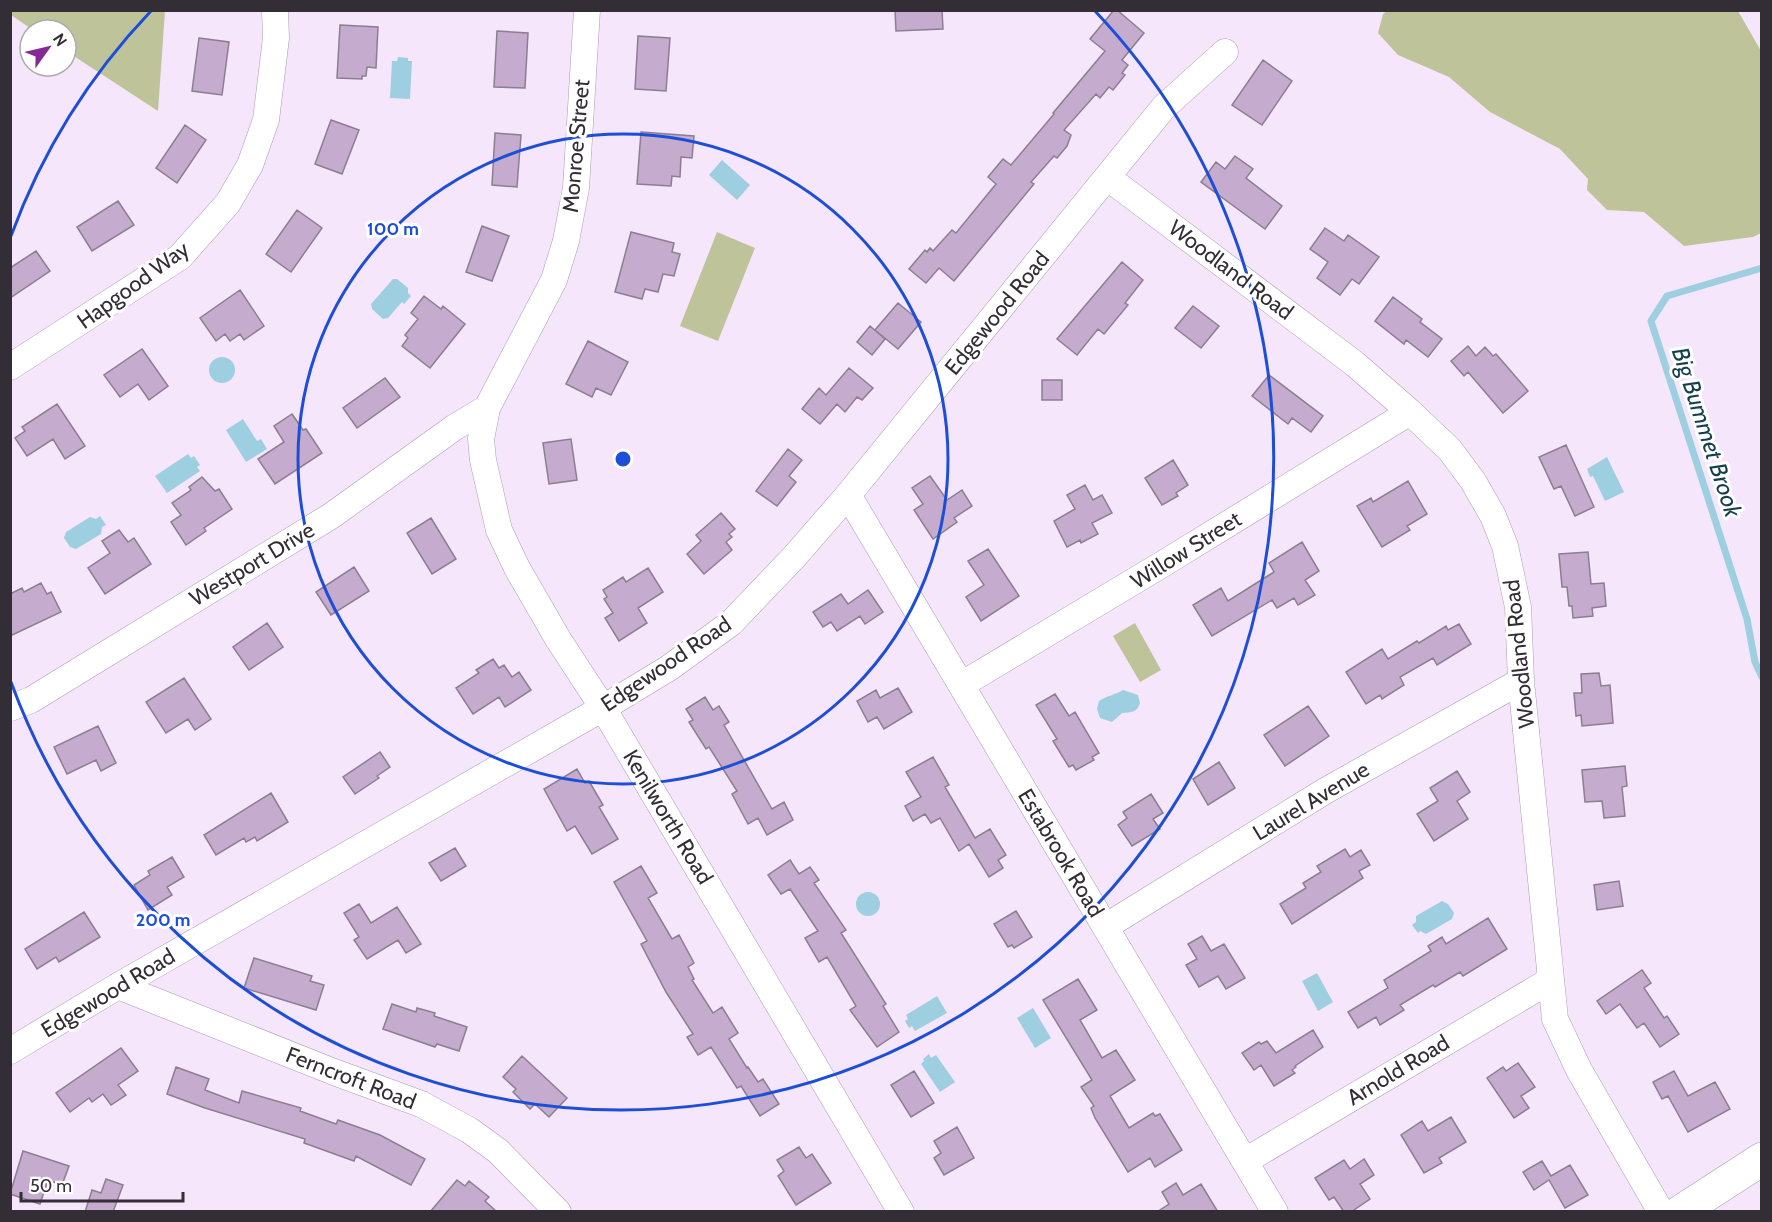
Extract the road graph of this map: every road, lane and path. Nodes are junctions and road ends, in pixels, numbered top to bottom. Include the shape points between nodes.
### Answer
1 (275, 10) edge
2 (587, 10) edge
3 (1225, 52) dead end
4 (1107, 177) junction
5 (10, 367) edge
6 (487, 408) junction
7 (1410, 412) junction
8 (848, 495) junction
9 (1521, 681) junction
10 (961, 685) junction
11 (10, 708) edge
12 (603, 708) junction
13 (1105, 927) junction
14 (1551, 980) junction
15 (118, 986) junction
16 (10, 1051) edge
17 (1761, 1159) edge
18 (1245, 1161) junction
19 (558, 1212) edge
20 (901, 1212) edge
21 (1275, 1212) edge
22 (1661, 1212) edge
23 (1680, 1212) edge

1 - 5 street, Hapgood Way via 276,38 266,120 250,165 228,203 180,256
2 - 6 street, Monroe Street via 576,188 566,242 554,280
3 - 4 street, Edgewood Road via 1164,107
4 - 7 street, Woodland Road via 1355,364
4 - 8 street, Edgewood Road
6 - 11 street, Westport Drive via 331,516 31,700
6 - 12 street, Kenilworth Road via 483,460 499,530 516,568
7 - 9 street, Woodland Road via 1450,450 1493,516 1505,546 1518,608
7 - 10 street, Willow Street
8 - 10 street, Estabrook Road
8 - 12 street, Edgewood Road via 731,623 669,668
9 - 13 street, Laurel Avenue via 1325,791
9 - 14 street, Woodland Road
10 - 13 street, Estabrook Road
12 - 15 street, Edgewood Road
12 - 20 street, Kenilworth Road
13 - 18 street, Estabrook Road
14 - 18 street, Arnold Road
14 - 22 street, Woodland Road via 1555,1018 1567,1046
15 - 16 street, Edgewood Road
15 - 19 street, Ferncroft Road via 422,1104 498,1151
17 - 23 main road
18 - 21 street, Estabrook Road

